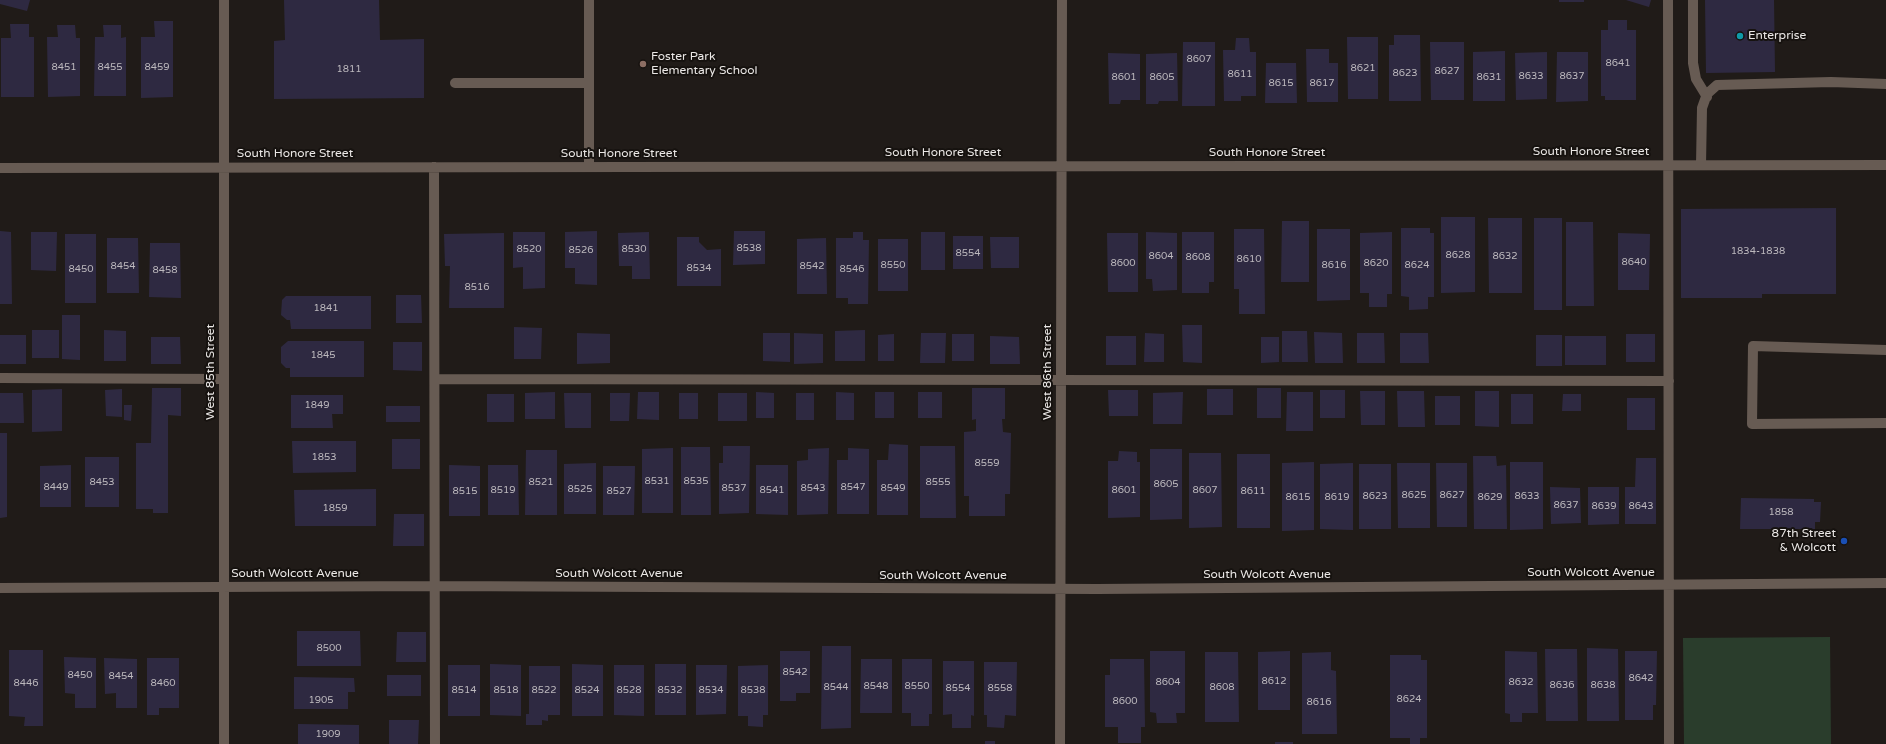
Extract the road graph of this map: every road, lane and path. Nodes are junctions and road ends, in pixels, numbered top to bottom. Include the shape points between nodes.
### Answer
1 (224, 0) edge
2 (589, 0) edge
3 (1062, 0) edge
4 (1668, 0) edge
5 (1693, 0) edge
6 (455, 83) dead end
7 (589, 83) junction
8 (1886, 84) edge
9 (1707, 97) junction
10 (1669, 165) junction
11 (1701, 165) junction
12 (1886, 165) edge
13 (1061, 166) junction
14 (434, 167) junction
15 (589, 167) junction
16 (0, 168) edge
17 (224, 168) junction
18 (1886, 350) edge
19 (0, 378) edge
20 (224, 378) junction
21 (434, 379) junction
22 (1061, 379) junction
23 (1669, 381) junction
24 (1886, 423) edge
25 (1886, 583) edge
26 (435, 586) junction
27 (1670, 586) junction
28 (0, 588) edge
29 (224, 588) junction
30 (1060, 589) junction
31 (224, 744) edge
32 (435, 744) edge
33 (1060, 744) edge
34 (1669, 744) edge

1 - 17 street, West 85th Street
2 - 7 street
3 - 13 street, West 86th Street
4 - 10 street
5 - 9 street via 1693,63 1696,79
6 - 7 street
7 - 15 street
8 - 9 street via 1832,82 1717,85
9 - 11 street via 1702,108
10 - 11 street, South Honore Street
10 - 13 street, South Honore Street
10 - 23 street
11 - 12 street, South Honore Street
13 - 15 street, South Honore Street
13 - 22 street, West 86th Street
14 - 15 street, South Honore Street
14 - 17 street, South Honore Street
14 - 21 street
16 - 17 street, South Honore Street
17 - 20 street, West 85th Street
18 - 24 street via 1753,346 1752,424
19 - 20 street
20 - 29 street, West 85th Street
21 - 22 street
21 - 26 street
22 - 23 street
22 - 30 street, West 86th Street
23 - 27 street
25 - 27 street, South Wolcott Avenue
26 - 29 street, South Wolcott Avenue
26 - 30 street, South Wolcott Avenue
26 - 32 street
27 - 30 street, South Wolcott Avenue
27 - 34 street
28 - 29 street, South Wolcott Avenue
29 - 31 street, West 85th Street
30 - 33 street, West 86th Street

